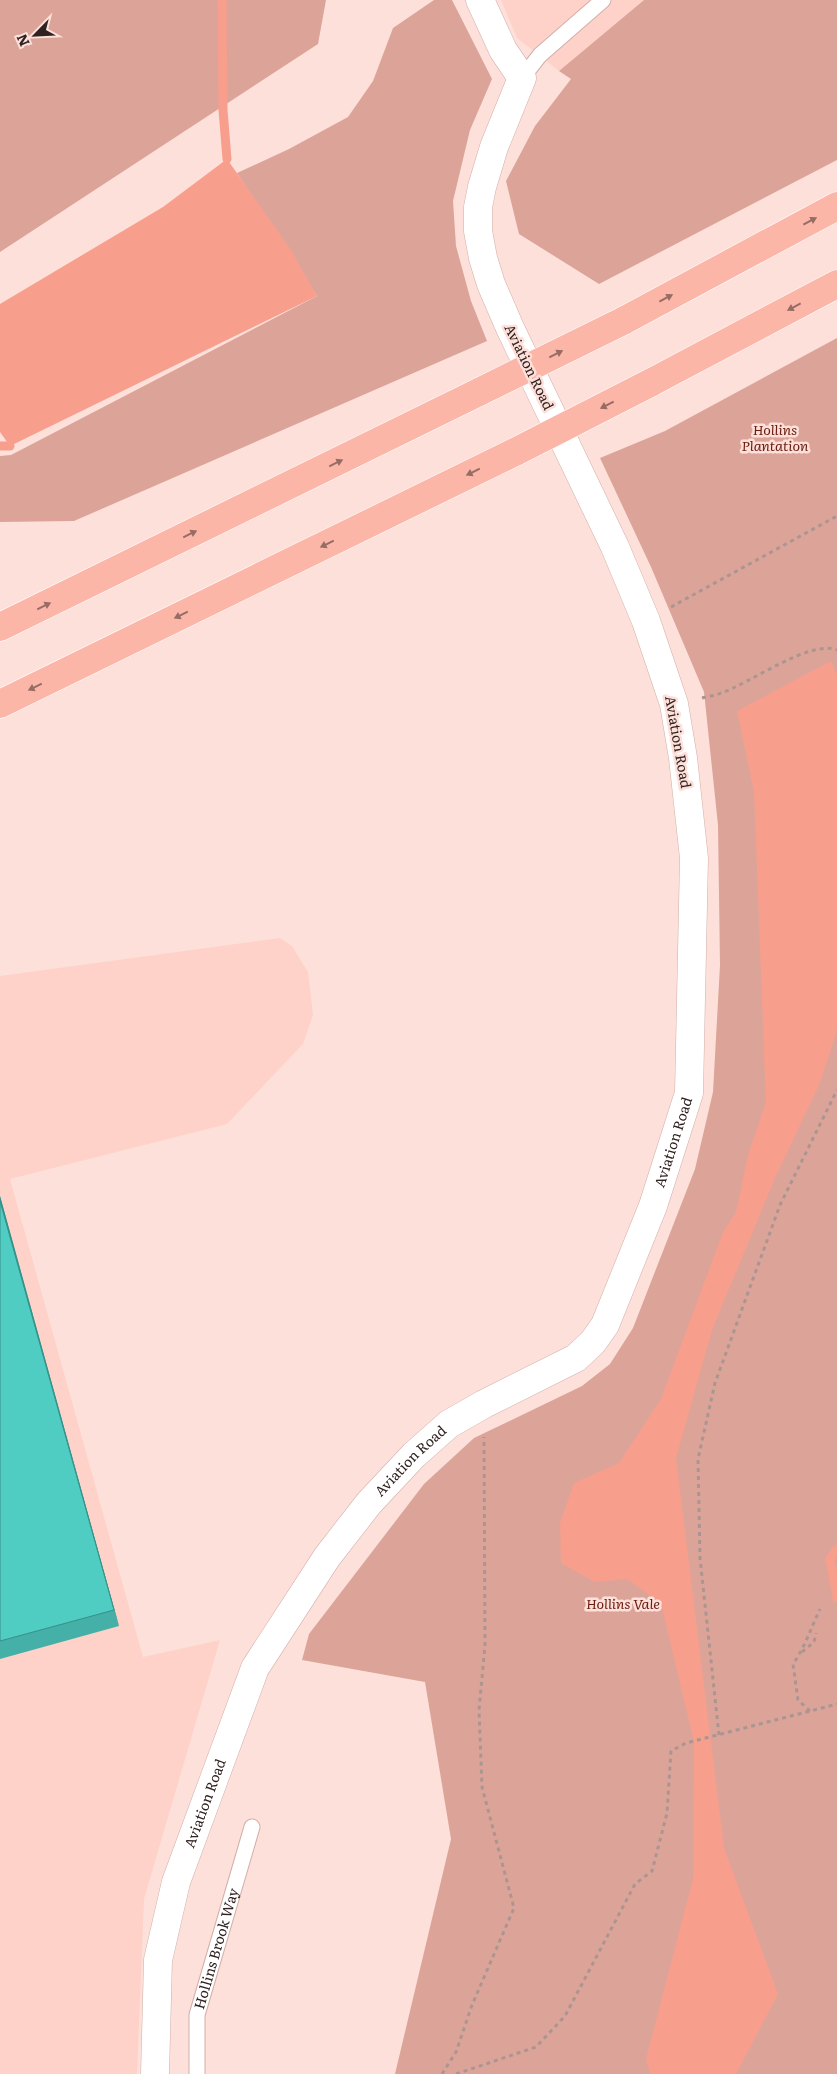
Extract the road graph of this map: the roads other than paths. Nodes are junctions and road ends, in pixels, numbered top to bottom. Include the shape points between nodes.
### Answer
1 (480, 0) edge
2 (603, 0) edge
3 (522, 78) junction
4 (837, 206) edge
5 (837, 284) edge
6 (0, 627) edge
7 (0, 704) edge
8 (252, 1827) dead end
9 (155, 2074) edge
10 (197, 2074) edge

1 - 3 street via 503,50
2 - 3 lane via 540,55
3 - 9 street, Aviation Road via 482,186 478,231 491,284 615,547 646,621 674,704 694,858 689,1093 653,1206 605,1325 593,1342 576,1358 449,1424 414,1455 369,1503 327,1557 255,1668 176,1882 158,1960
6 -> 4 highway, bridge via 623,320
5 -> 7 highway, bridge via 516,451
8 - 10 lane, Hollins Brook Way via 198,2015

